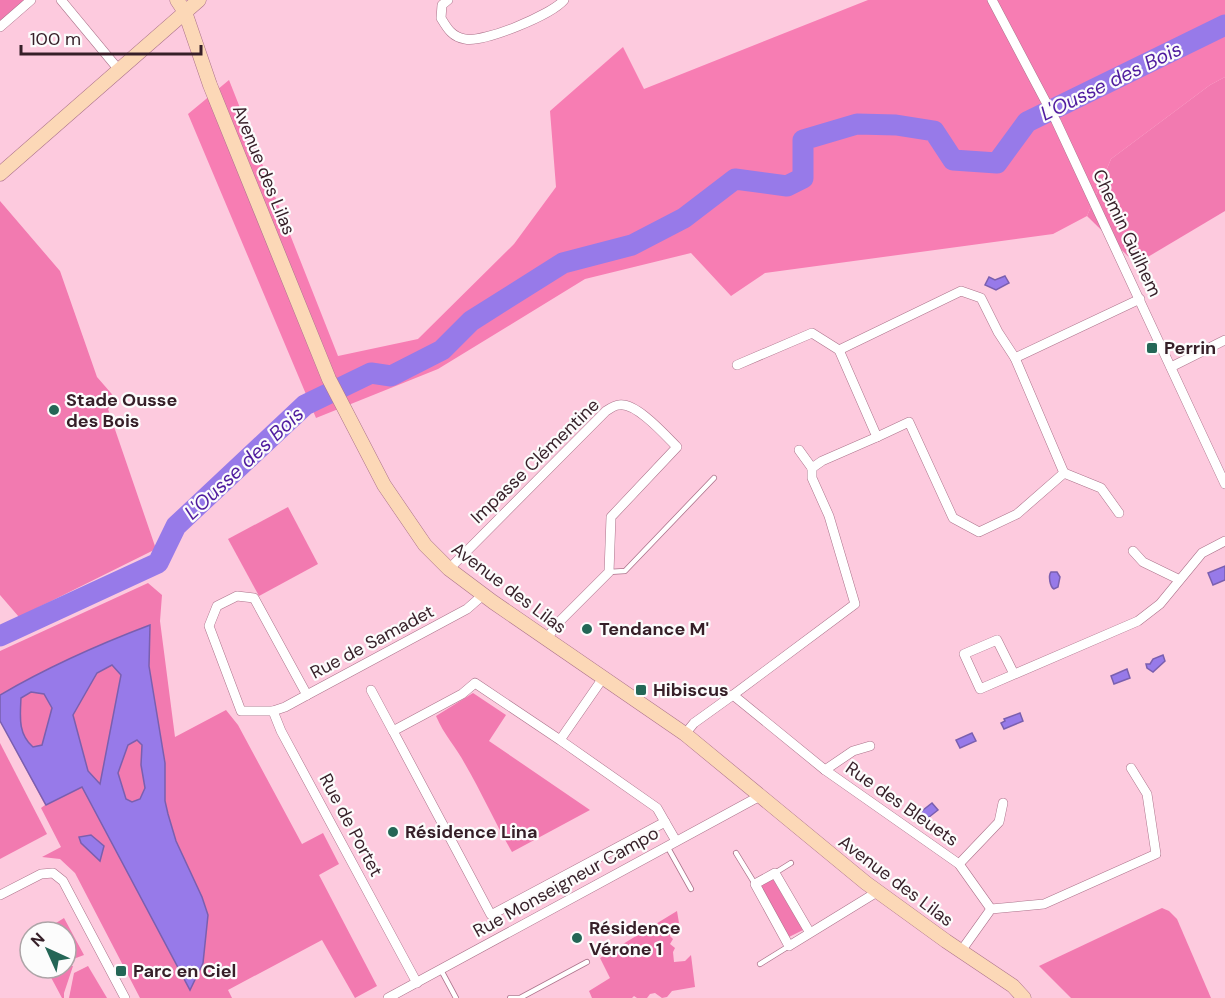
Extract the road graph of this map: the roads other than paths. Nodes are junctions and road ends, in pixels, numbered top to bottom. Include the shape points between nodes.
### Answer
1 (32, 0) edge
2 (61, 0) edge
3 (199, 0) edge
4 (448, 0) edge
5 (564, 0) edge
6 (992, 0) edge
7 (181, 6) edge
8 (0, 27) edge
9 (119, 70) junction
10 (0, 174) edge
11 (1140, 299) junction
12 (1225, 340) edge
13 (839, 350) junction
14 (1015, 358) junction
15 (737, 365) dead end
16 (1171, 367) junction
17 (877, 437) junction
18 (799, 450) dead end
19 (812, 468) junction
20 (1064, 473) junction
21 (714, 478) dead end
22 (1225, 484) edge
23 (1119, 513) dead end
24 (1225, 541) edge
25 (1132, 551) dead end
26 (449, 569) junction
27 (609, 572) junction
28 (1178, 579) junction
29 (483, 595) junction
30 (547, 639) junction
31 (1014, 674) junction
32 (603, 678) junction
33 (371, 690) dead end
34 (733, 695) junction
35 (307, 696) junction
36 (273, 711) junction
37 (393, 731) junction
38 (685, 734) junction
39 (560, 740) junction
40 (870, 746) dead end
41 (1131, 768) dead end
42 (825, 770) junction
43 (760, 796) junction
44 (1003, 802) dead end
45 (665, 822) junction
46 (676, 841) junction
47 (667, 846) junction
48 (736, 853) dead end
49 (791, 863) dead end
50 (959, 864) junction
51 (775, 873) junction
52 (755, 884) junction
53 (691, 889) dead end
54 (877, 892) junction
55 (0, 895) edge
56 (991, 909) junction
57 (810, 933) junction
58 (789, 946) junction
59 (961, 951) junction
60 (587, 962) dead end
61 (760, 964) dead end
62 (441, 970) junction
63 (417, 983) junction
64 (124, 998) edge
65 (388, 998) edge
66 (456, 998) edge
67 (510, 998) edge
68 (1024, 998) edge

1 - 8 street
2 - 9 street
3 - 7 street
4 - 5 street via 442,5 441,18 450,33 465,39 513,28 547,13
6 - 11 street, Chemin Guilhem via 1056,121
7 - 9 street
7 - 26 street, Avenue des Lilas via 329,379 405,519
9 - 10 street
11 - 14 street
11 - 16 street, Chemin Guilhem
12 - 16 street
13 - 14 street via 961,291 981,298
13 - 15 street via 812,333
13 - 17 street
14 - 20 street
16 - 22 street, Chemin Guilhem
17 - 19 street
17 - 20 street via 909,422 953,518 979,532 1017,514
18 - 19 street
19 - 34 street via 812,478 829,516 855,604
20 - 23 street via 1101,488
21 - 27 lane via 625,571
24 - 28 street via 1202,553
25 - 28 street via 1143,562
26 - 27 street, Impasse Clémentine via 606,411 620,404 632,407 677,447 611,518
26 - 29 street, Avenue des Lilas
27 - 30 street
28 - 31 street via 1160,604 1138,621
29 - 30 street, Avenue des Lilas
29 - 35 street, Rue de Samadet via 467,609
30 - 32 street, Avenue des Lilas
31 - 31 street via 980,689 964,654 997,640
32 - 38 street, Avenue des Lilas
32 - 39 street
33 - 37 street
34 - 38 street
34 - 42 street, Rue des Bleuets
35 - 36 street, Rue de Samadet
35 - 36 street via 254,598 237,596 217,606 209,626 241,711
36 - 63 street, Rue de Portet
37 - 39 street via 475,683
37 - 45 street via 491,915
38 - 43 street, Avenue des Lilas
39 - 45 street via 657,808
40 - 42 street, Rue des Bleuets via 853,751
41 - 56 street via 1147,794 1156,854 1044,904
42 - 50 street, Rue des Bleuets
43 - 46 street, Rue Monseigneur Campo
43 - 54 street, Avenue des Lilas
44 - 50 street, Rue des Bleuets via 999,822
45 - 46 street
46 - 47 street, Rue Monseigneur Campo
47 - 53 lane
47 - 62 street, Rue Monseigneur Campo
48 - 52 lane
49 - 51 lane
50 - 56 street, Rue des Bleuets
51 - 52 street
51 - 57 street
52 - 58 street
54 - 57 street
54 - 59 street, Avenue des Lilas
55 - 64 street via 41,874 53,873 63,881
56 - 59 street
57 - 58 street
58 - 61 lane
59 - 68 street, Avenue des Lilas via 1013,986
60 - 67 lane via 520,998
62 - 63 street, Rue Monseigneur Campo
62 - 66 lane
63 - 65 street, Rue Monseigneur Campo

